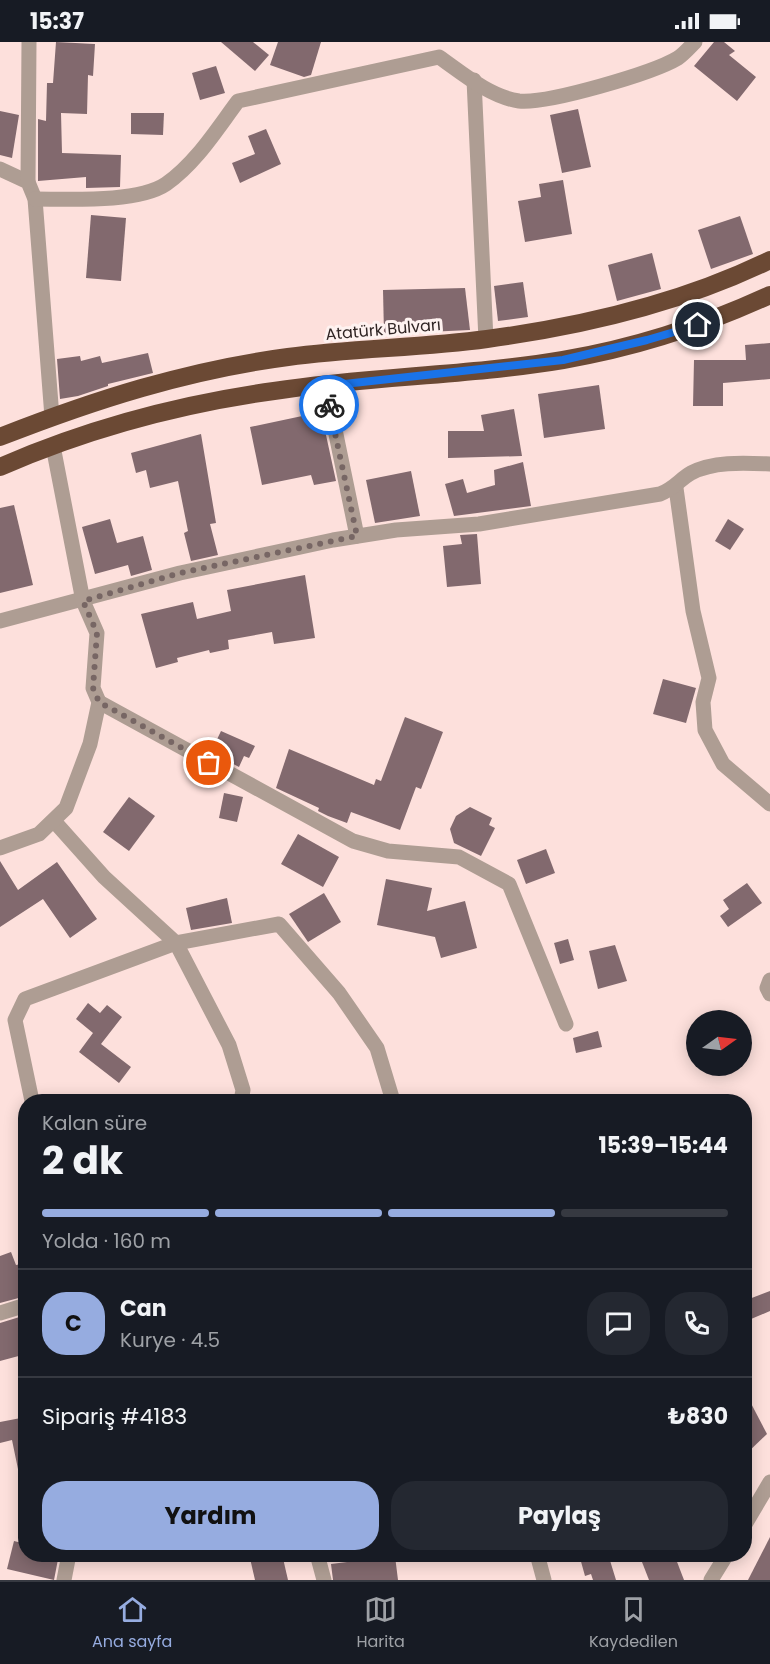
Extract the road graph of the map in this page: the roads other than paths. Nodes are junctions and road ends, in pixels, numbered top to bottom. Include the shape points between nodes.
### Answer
1 (29, 42) edge
2 (695, 42) edge
3 (474, 80) junction
4 (0, 169) edge
5 (28, 182) junction
6 (35, 200) junction
7 (770, 260) edge
8 (770, 295) edge
9 (486, 339) junction
10 (326, 386) junction
11 (52, 417) junction
12 (0, 437) edge
13 (53, 446) junction
14 (770, 464) edge
15 (0, 467) edge
16 (676, 488) junction
17 (357, 536) junction
18 (83, 601) junction
19 (0, 621) edge
20 (99, 702) junction
21 (770, 804) edge
22 (54, 821) junction
23 (0, 848) edge
24 (176, 944) junction
25 (770, 980) edge
26 (770, 994) edge
27 (566, 1024) dead end
28 (31, 1094) edge
29 (242, 1094) edge
30 (391, 1094) edge
31 (18, 1307) edge
32 (0, 1313) edge
33 (770, 1482) edge
34 (752, 1512) edge
35 (67, 1562) edge
36 (319, 1562) edge
37 (539, 1562) edge
38 (722, 1562) edge
39 (64, 1580) edge
40 (324, 1580) edge
41 (543, 1580) edge
42 (711, 1580) edge

1 - 5 street
2 - 3 street via 679,58 631,76 547,98 520,101
3 - 6 street via 439,57 238,101 204,147 165,185 122,198
3 - 9 street
4 - 5 street
5 - 6 street
6 - 11 street
7 - 9 highway, Atatürk Bulvarı via 633,311
8 - 10 highway via 698,325 563,360
9 - 11 highway, Atatürk Bulvarı via 288,357 226,367 152,383
10 - 13 highway via 276,390 194,406 87,433
10 - 17 street
11 - 12 highway, Atatürk Bulvarı
11 - 13 highway
13 - 15 highway
13 - 18 street
14 - 16 street via 703,467
16 - 17 street via 538,516
16 - 21 street via 693,611 709,678 703,702 705,730 723,764
17 - 18 street via 180,573
18 - 19 street
18 - 20 street via 97,633 93,688
20 - 22 street via 74,790 66,808
20 - 27 street via 353,841 388,851 459,857 509,884
22 - 23 street via 39,834
22 - 24 street via 104,877
24 - 28 street via 25,999 15,1020
24 - 29 street via 229,1045
24 - 30 street via 279,924 339,993 377,1047
25 - 26 street
31 - 32 street
33 - 34 street
35 - 39 street
36 - 40 street
37 - 41 street
38 - 42 street

